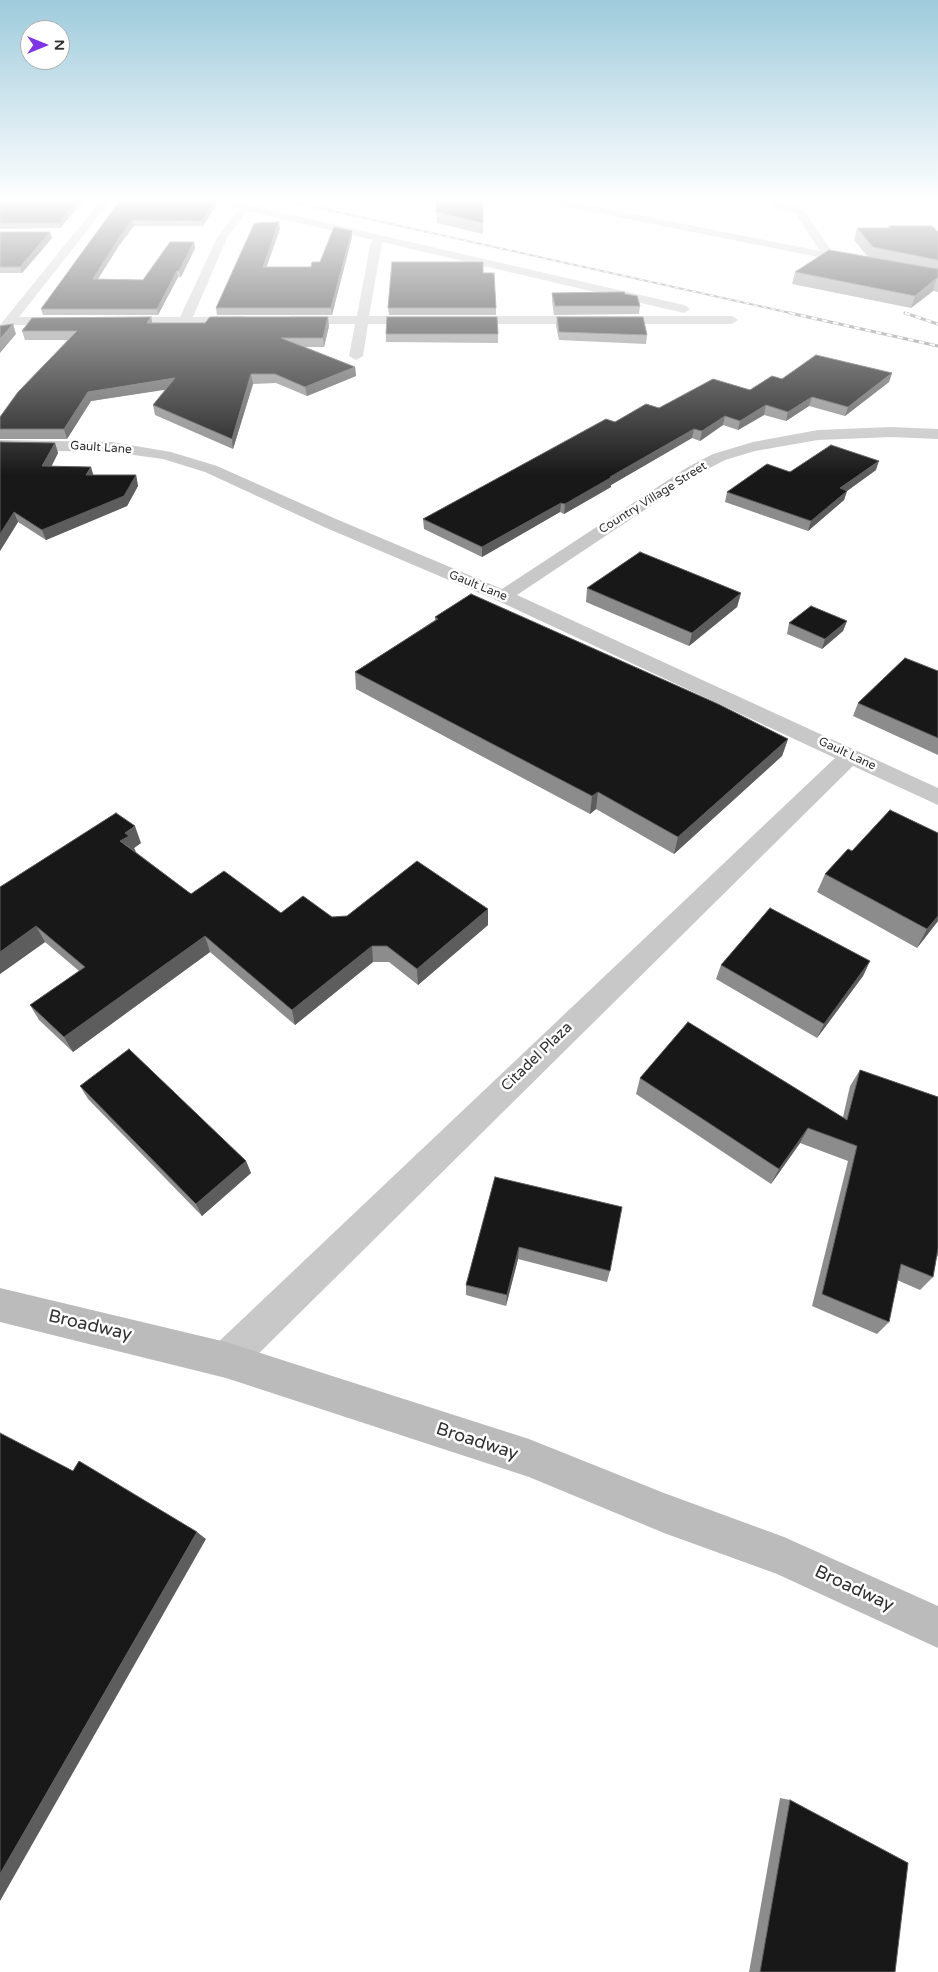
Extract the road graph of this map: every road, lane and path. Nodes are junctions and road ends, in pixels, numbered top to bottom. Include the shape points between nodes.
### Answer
1 (32, 291) edge
2 (199, 291) edge
3 (368, 291) edge
4 (591, 291) edge
5 (98, 320) edge
6 (186, 320) junction
7 (255, 320) edge
8 (275, 320) edge
9 (364, 320) junction
10 (10, 321) junction
11 (78, 321) edge
12 (0, 333) edge
13 (356, 356) dead end
14 (938, 434) edge
15 (0, 445) edge
16 (503, 596) junction
17 (850, 756) junction
18 (938, 797) edge
19 (0, 1305) edge
20 (226, 1360) junction
21 (938, 1628) edge

1 - 10 street
2 - 6 street
3 - 9 street
4 - 9 street via 732,320 535,315
5 - 6 street
6 - 7 street
8 - 9 street
9 - 13 street
10 - 11 street
10 - 12 street
14 - 16 street, Country Village Street via 891,432 818,436 785,440 719,458 694,470
15 - 16 street, Gault Lane via 112,446 189,461
16 - 17 street, Gault Lane
17 - 18 street, Gault Lane
17 - 20 street, Citadel Plaza
19 - 20 main road, Broadway
20 - 21 main road, Broadway via 529,1458 784,1557

